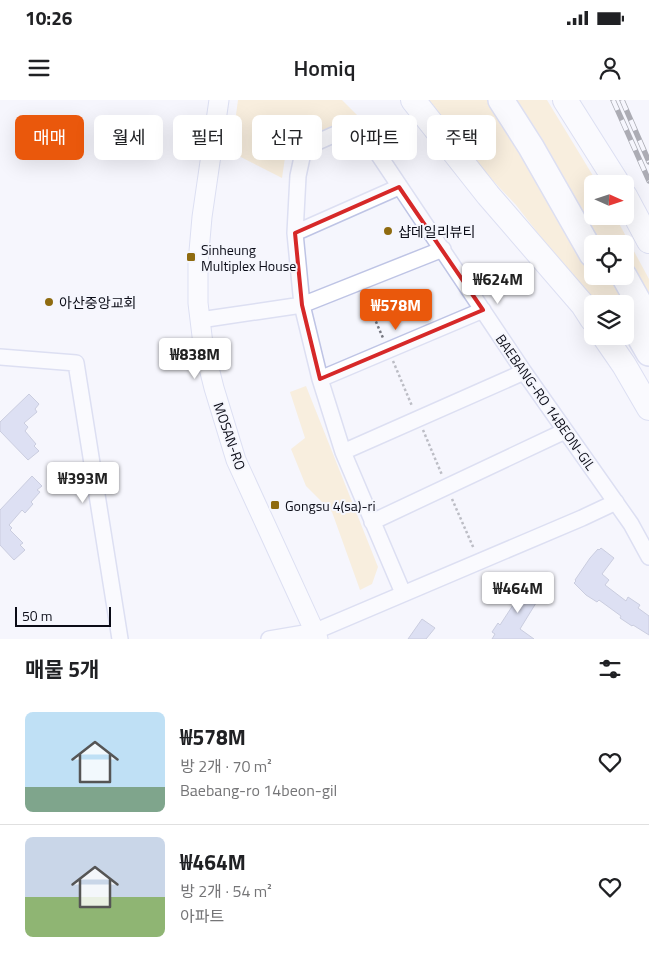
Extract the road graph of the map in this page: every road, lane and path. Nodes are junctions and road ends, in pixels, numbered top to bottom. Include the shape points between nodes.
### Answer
1 (219, 100) edge
2 (413, 100) edge
3 (501, 100) edge
4 (517, 100) edge
5 (565, 100) edge
6 (612, 175) edge
7 (399, 187) junction
8 (634, 213) edge
9 (295, 233) junction
10 (601, 235) edge
11 (584, 240) edge
12 (649, 241) edge
13 (443, 249) junction
14 (629, 285) edge
15 (302, 305) junction
16 (584, 307) edge
17 (483, 310) junction
18 (200, 320) junction
19 (649, 321) edge
20 (634, 327) edge
21 (610, 345) edge
22 (649, 353) edge
23 (0, 357) edge
24 (524, 372) junction
25 (320, 379) junction
26 (649, 408) edge
27 (565, 431) junction
28 (342, 452) junction
29 (616, 502) junction
30 (372, 522) junction
31 (649, 557) edge
32 (403, 593) junction
33 (317, 635) edge
34 (120, 639) edge
35 (269, 639) edge

1 - 18 street, MOSAN-RO via 201,236 198,273
2 - 16 main road via 488,195
3 - 11 highway
4 - 10 highway via 550,145
5 - 6 main road
7 - 9 street
7 - 9 street, BAEBANG-RO 14BEON-GIL via 358,124 304,148 298,176
7 - 13 street, BAEBANG-RO 14BEON-GIL
8 - 12 main road
9 - 15 street
13 - 15 street
13 - 17 street, BAEBANG-RO 14BEON-GIL
14 - 19 highway
15 - 18 street
15 - 25 street
17 - 24 street, BAEBANG-RO 14BEON-GIL
17 - 25 street
18 - 33 street, MOSAN-RO via 202,344 236,460
20 - 22 highway
21 - 26 main road
23 - 34 street via 76,363
24 - 27 street, BAEBANG-RO 14BEON-GIL
24 - 28 street
25 - 28 street
27 - 29 street, BAEBANG-RO 14BEON-GIL
27 - 30 street
28 - 30 street
29 - 31 street, BAEBANG-RO 14BEON-GIL
29 - 32 street
30 - 32 street
32 - 33 street
33 - 35 street

